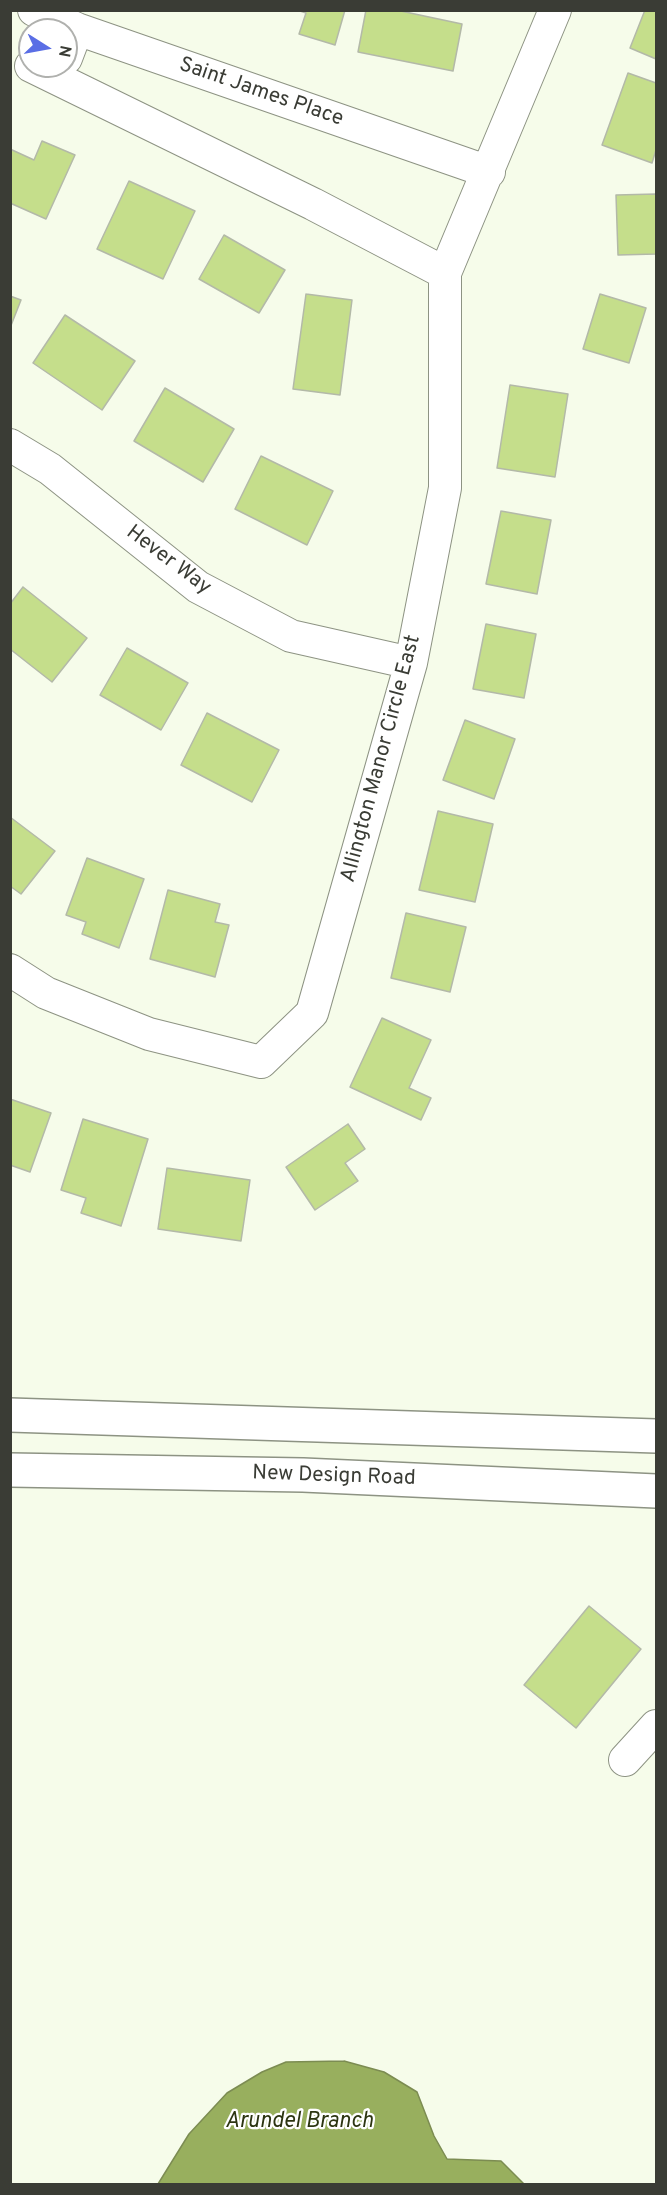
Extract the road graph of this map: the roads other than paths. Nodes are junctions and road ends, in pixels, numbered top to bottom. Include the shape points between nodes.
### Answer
1 (34, 10) edge
2 (555, 10) edge
3 (52, 18) edge
4 (78, 29) edge
5 (71, 78) edge
6 (489, 172) junction
7 (445, 273) junction
8 (10, 445) edge
9 (411, 663) junction
10 (10, 970) edge
11 (10, 1415) edge
12 (657, 1436) edge
13 (10, 1470) edge
14 (657, 1491) edge
15 (657, 1726) edge
16 (625, 1760) dead end

1 - 3 street, Saint James Place
2 - 6 street, Allington Manor Circle East
4 - 6 street, Saint James Place
5 - 7 street
6 - 7 street, Allington Manor Circle East
7 - 9 street, Allington Manor Circle East via 445,488
8 - 9 street, Hever Way via 50,470 198,587 291,636
9 - 10 street, Allington Manor Circle East via 312,1013 261,1062 149,1034 46,993
11 - 12 main road
13 - 14 main road, New Design Road via 303,1474
15 - 16 street

